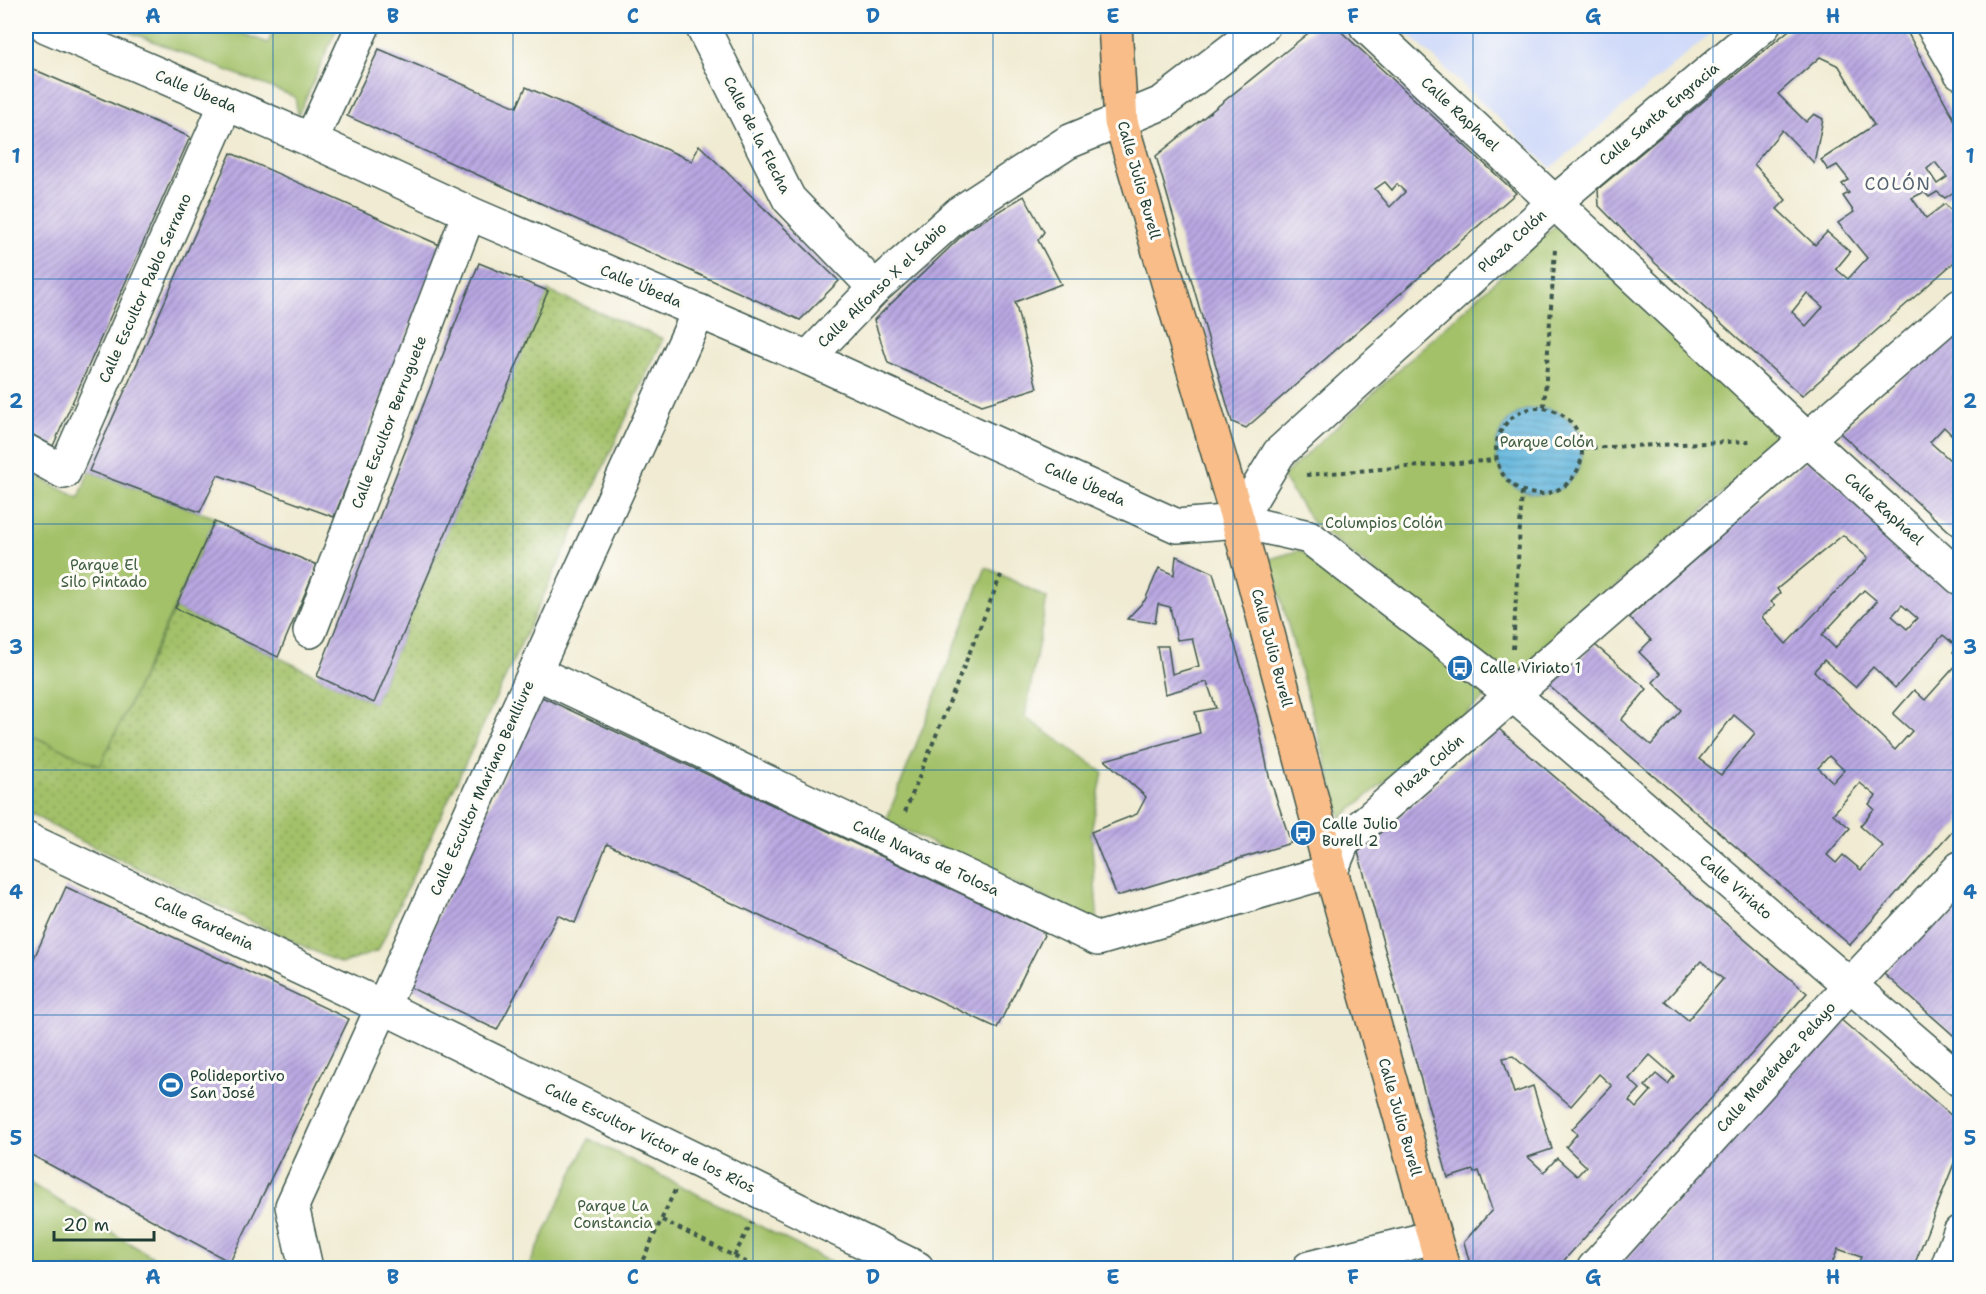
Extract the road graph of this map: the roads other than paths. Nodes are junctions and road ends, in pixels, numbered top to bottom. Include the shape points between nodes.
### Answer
1 (46, 26) edge
2 (363, 26) edge
3 (702, 26) edge
4 (1115, 26) edge
5 (1263, 26) edge
6 (1366, 26) edge
7 (1763, 26) edge
8 (1933, 26) edge
9 (1960, 72) edge
10 (226, 104) junction
11 (1121, 122) junction
12 (311, 140) junction
13 (1555, 202) junction
14 (469, 213) junction
15 (875, 288) junction
16 (1960, 306) edge
17 (699, 312) junction
18 (808, 358) junction
19 (1807, 439) junction
20 (26, 451) edge
21 (1239, 521) junction
22 (1960, 578) edge
23 (310, 631) dead end
24 (535, 672) junction
25 (1512, 694) junction
26 (26, 839) edge
27 (1960, 868) edge
28 (1331, 871) junction
29 (1850, 985) junction
30 (382, 1007) junction
31 (1960, 1080) edge
32 (1960, 1232) edge
33 (1434, 1237) junction
34 (306, 1269) edge
35 (917, 1269) edge
36 (1309, 1269) edge
37 (1443, 1269) edge
38 (1594, 1269) edge
39 (1947, 1269) edge

1 - 10 street, Calle Úbeda
2 - 12 street
3 - 15 street, Calle de la Flecha via 789,200
4 - 11 main road, Calle Julio Burell
5 - 11 street, Calle Alfonso X el Sabio via 1162,103
6 - 13 street, Calle Raphael
7 - 13 street, Calle Santa Engracia
8 - 9 street
10 - 12 street, Calle Úbeda
10 - 20 street, Calle Escultor Pablo Serrano via 64,472
11 - 15 street, Calle Alfonso X el Sabio via 1068,142 959,213
11 - 21 main road, Calle Julio Burell
12 - 14 street, Calle Úbeda
13 - 19 street, Plaza Colón
13 - 21 street, Plaza Colón via 1279,453
14 - 17 street, Calle Úbeda
14 - 23 street, Calle Escultor Berruguete
15 - 18 street, Calle Alfonso X el Sabio
16 - 19 street
17 - 18 street, Calle Úbeda
17 - 24 street, Calle Escultor Mariano Benlliure
18 - 21 street, Calle Úbeda via 1177,526
19 - 22 street, Calle Raphael
19 - 25 street, Plaza Colón
21 - 25 street via 1309,537
21 - 28 main road, Calle Julio Burell
24 - 28 street, Calle Navas de Tolosa via 1098,939
24 - 30 street, Calle Escultor Mariano Benlliure
25 - 28 street, Plaza Colón via 1343,842
25 - 29 street, Calle Viriato
26 - 30 street, Calle Gardenia
27 - 29 street, Calle Menéndez Pelayo
28 - 33 main road, Calle Julio Burell
29 - 31 street, Calle Viriato
29 - 38 street, Calle Menéndez Pelayo
30 - 34 street, Calle Escultor Mariano Benlliure via 292,1206
30 - 35 street, Calle Escultor Víctor de los Ríos
32 - 39 street
33 - 36 street
33 - 37 main road, Calle Julio Burell

